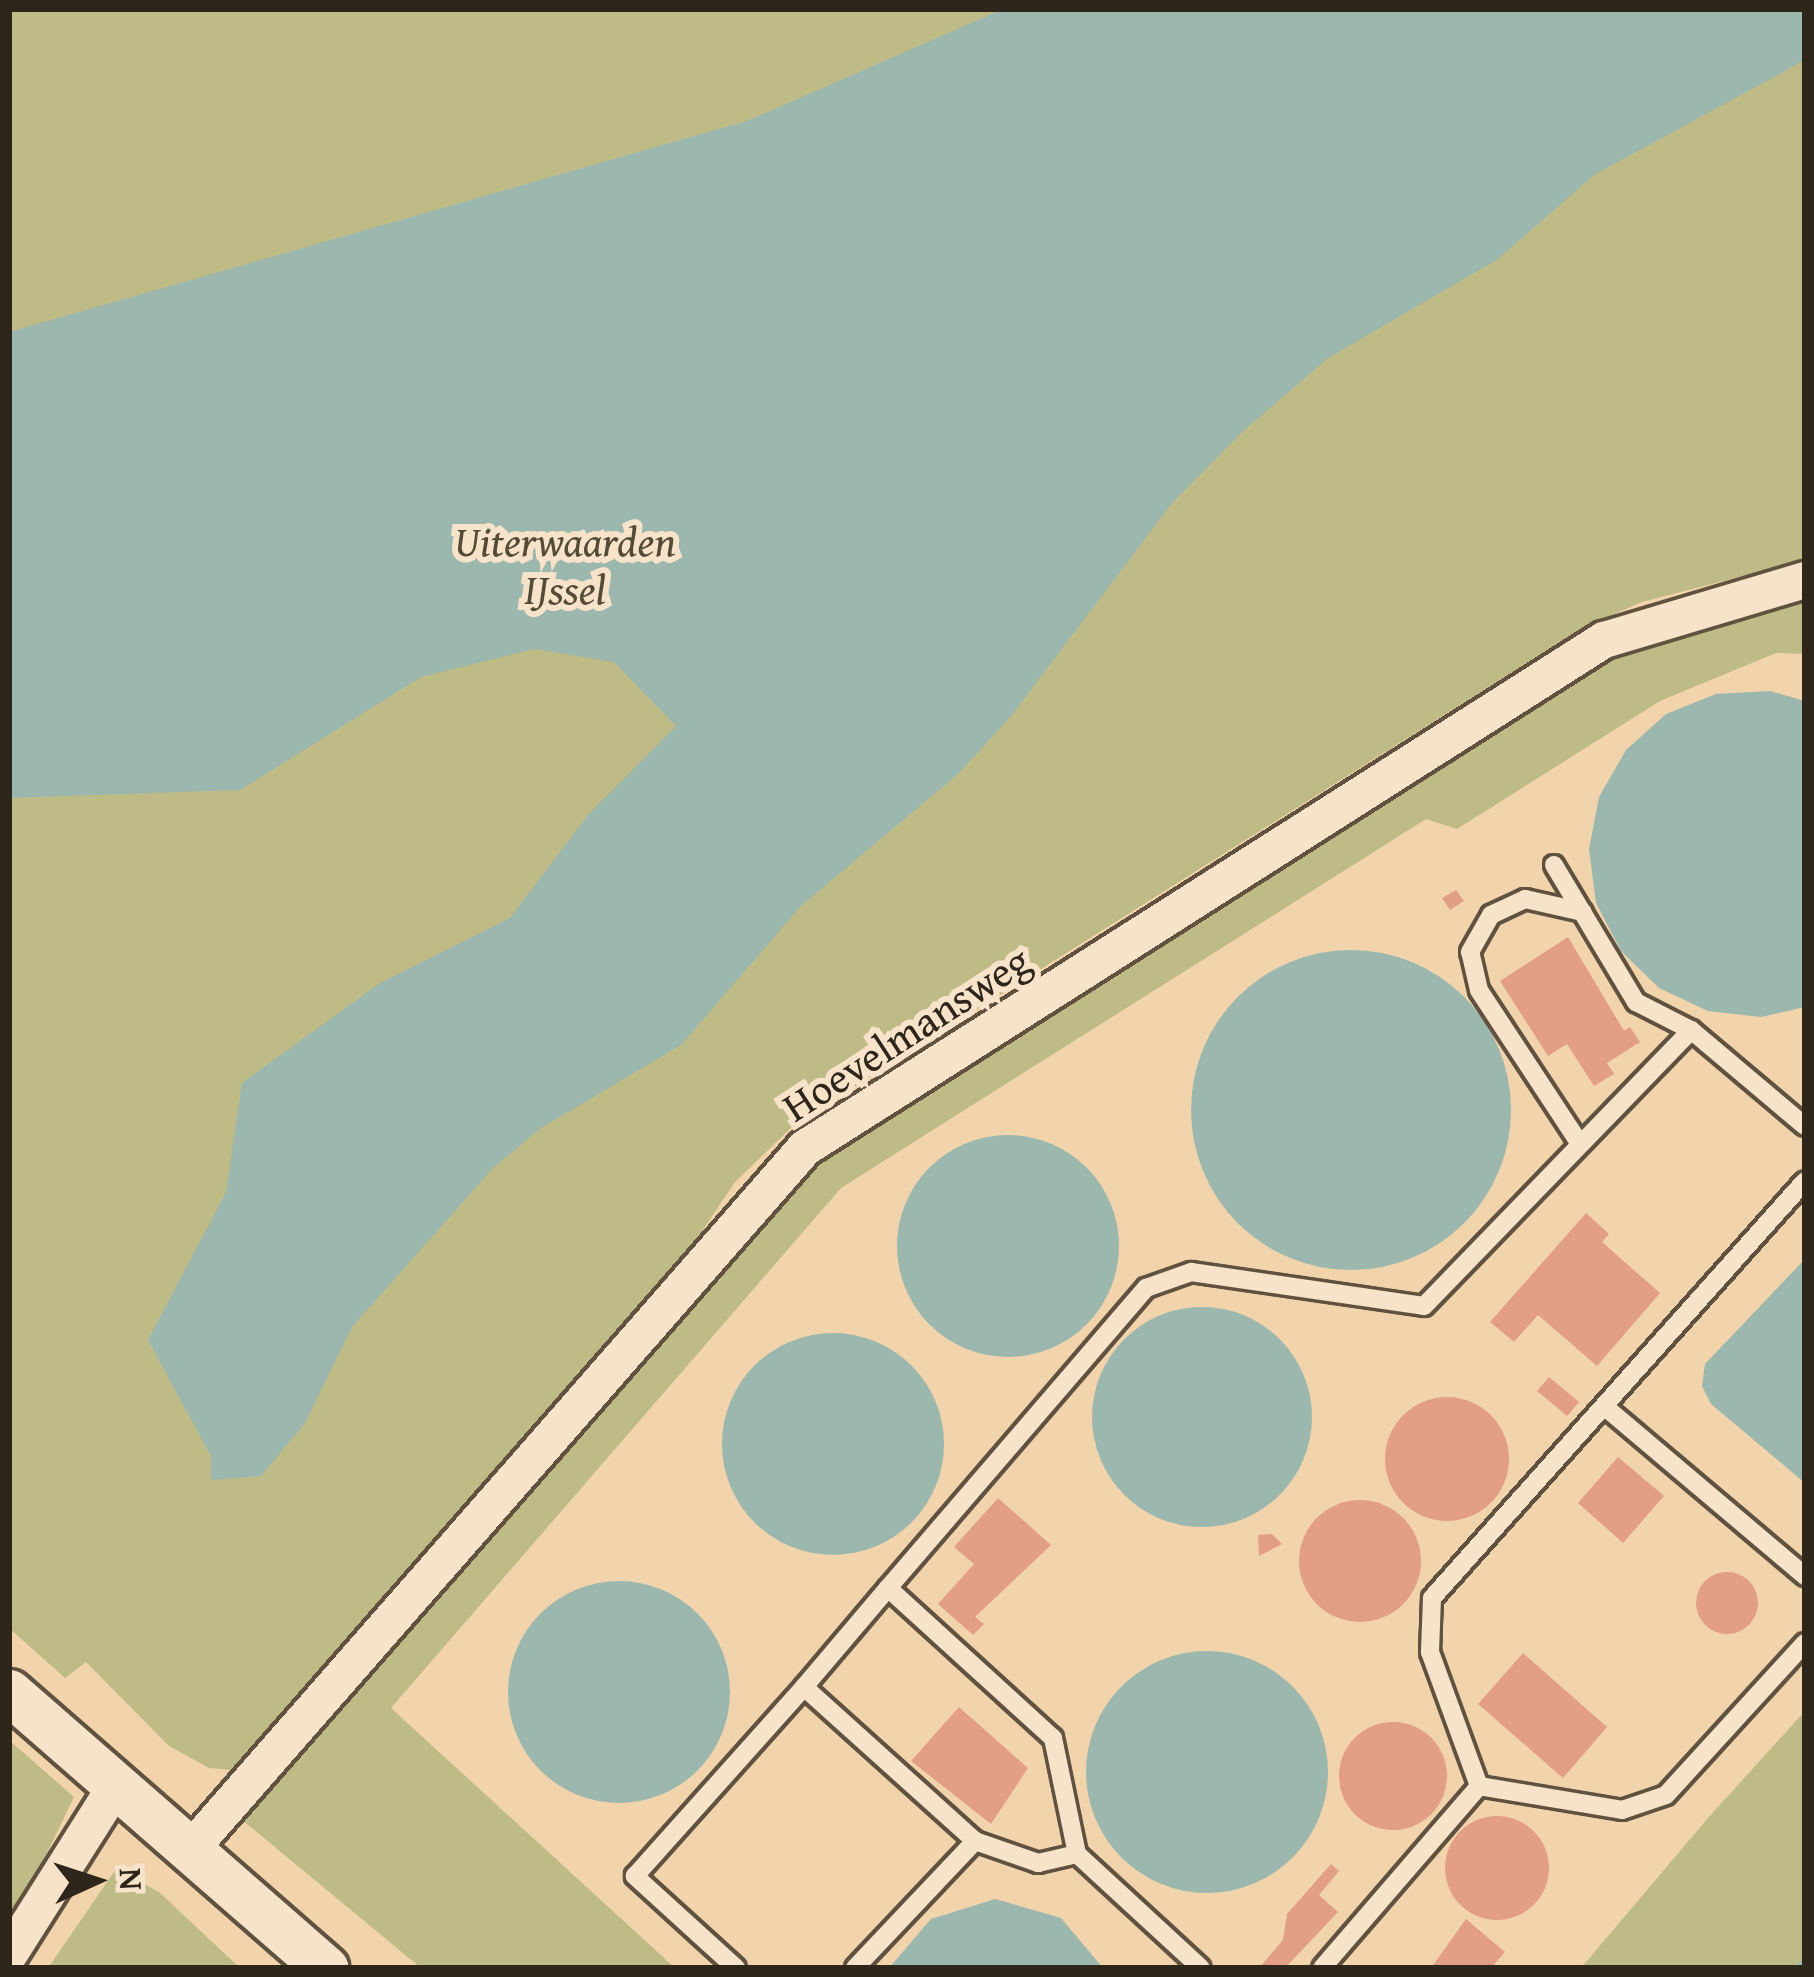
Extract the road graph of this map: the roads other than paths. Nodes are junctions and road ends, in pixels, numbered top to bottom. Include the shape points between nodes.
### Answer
1 (1805, 580) edge
2 (1555, 865) dead end
3 (1583, 912) junction
4 (1690, 1030) junction
5 (1805, 1126) edge
6 (1580, 1144) junction
7 (1805, 1180) edge
8 (1605, 1407) junction
9 (1805, 1576) edge
10 (888, 1588) junction
11 (1805, 1643) edge
12 (804, 1687) junction
13 (9, 1692) edge
14 (116, 1786) junction
15 (1479, 1786) junction
16 (975, 1841) junction
17 (190, 1850) junction
18 (1077, 1854) junction
19 (9, 1955) edge
20 (325, 1968) edge
21 (736, 1968) edge
22 (855, 1968) edge
23 (1202, 1968) edge
24 (1322, 1968) edge

1 - 17 street, Hoevelmansweg via 1604,640 806,1148
2 - 3 lane
3 - 4 lane via 1636,1002
3 - 6 lane via 1525,898 1491,914 1470,952 1479,990
4 - 5 lane
4 - 6 lane
6 - 10 lane via 1424,1306 1191,1273 1145,1288
7 - 8 lane
8 - 9 lane
8 - 15 lane via 1432,1598 1430,1652
10 - 12 lane
10 - 18 lane via 1053,1738
11 - 15 lane via 1666,1795 1622,1810
12 - 16 lane
12 - 21 lane via 635,1876
13 - 14 street
14 - 17 street
14 - 19 street
15 - 24 lane
16 - 18 lane via 1038,1863
16 - 22 lane
17 - 20 street
18 - 23 lane

